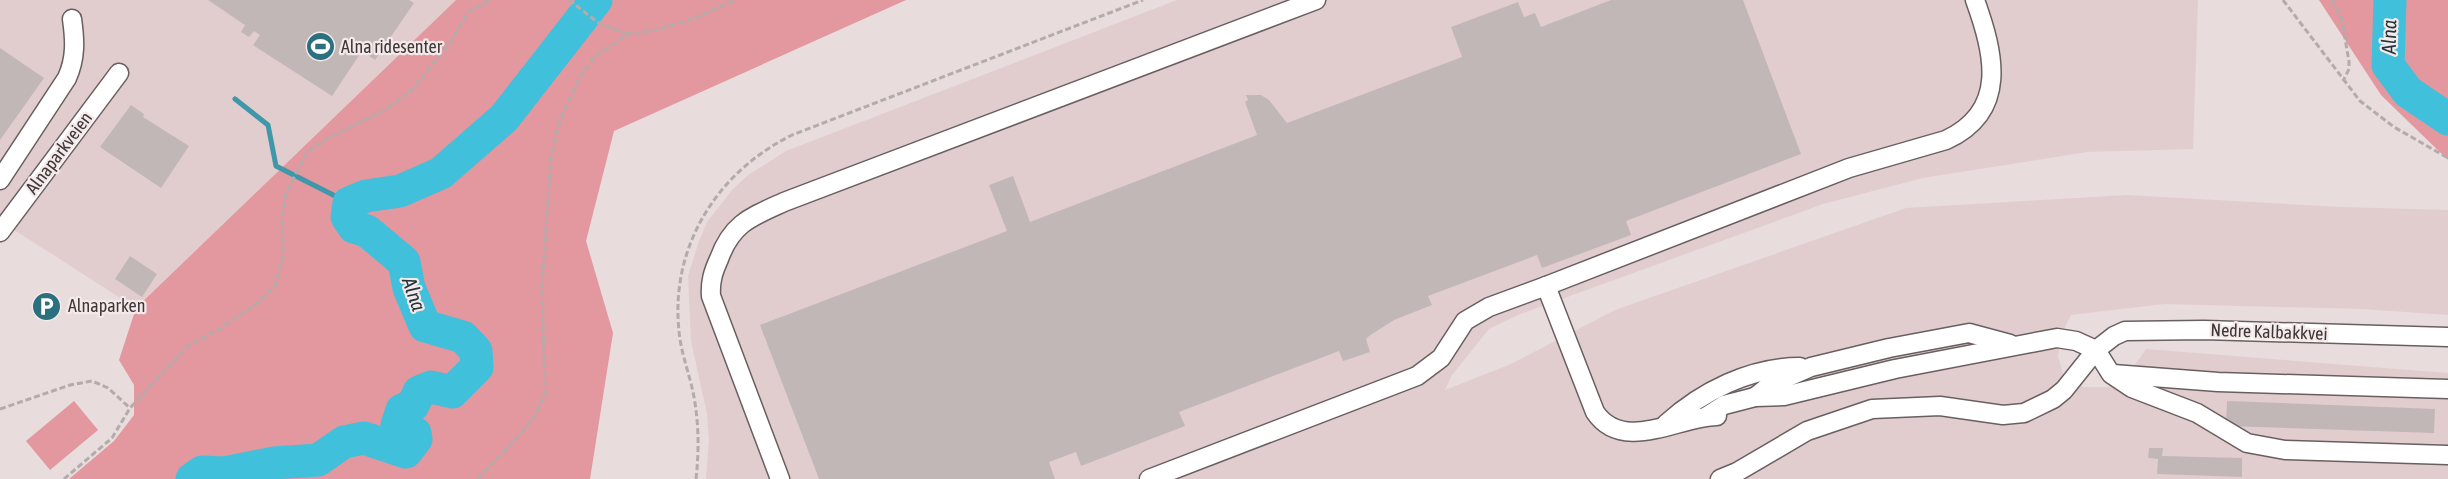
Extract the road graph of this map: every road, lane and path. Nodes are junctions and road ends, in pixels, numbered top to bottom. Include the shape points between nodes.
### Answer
1 (490, 0) edge
2 (569, 0) edge
3 (735, 0) edge
4 (1316, 0) edge
5 (1975, 0) edge
6 (2283, 0) edge
7 (2332, 0) edge
8 (72, 19) dead end
9 (629, 34) junction
10 (119, 73) dead end
11 (2343, 81) junction
12 (2448, 158) edge
13 (0, 180) edge
14 (0, 232) edge
15 (1548, 292) junction
16 (2448, 337) edge
17 (2015, 346) junction
18 (2096, 350) junction
19 (1811, 367) junction
20 (2111, 374) junction
21 (2448, 389) edge
22 (1784, 396) junction
23 (1755, 397) junction
24 (130, 408) junction
25 (0, 409) edge
26 (1707, 416) junction
27 (1662, 429) junction
28 (2448, 454) edge
29 (64, 479) edge
30 (478, 479) edge
31 (780, 479) edge
32 (1149, 479) edge
33 (1720, 479) edge

1 - 24 path via 468,12 450,44 412,90 387,109 307,153 286,193 283,257 275,286 221,328 188,346
2 - 9 path via 600,24
3 - 9 path via 695,18
4 - 31 street via 784,202 732,232 712,274 711,296
5 - 15 street via 1989,40 1992,67 1987,100 1969,128 1946,140 1849,168
6 - 11 path
7 - 11 path via 2342,20 2349,62
8 - 13 street via 76,45 69,73
9 - 30 path via 596,55 580,77 560,120 551,156 542,286 545,394 523,431
10 - 14 street, Alnaparkveien
11 - 12 path via 2382,120
15 - 27 street via 1595,412 1620,429
15 - 32 street via 1473,315 1458,329 1442,358 1417,376
16 - 18 street, Nedre Kalbakkvei via 2164,329 2125,331
17 - 18 street via 2057,338
17 - 19 street via 1969,333
17 - 22 street
18 - 20 street
18 - 33 street, Nedre Kalbakkvei via 2059,395 2024,413 2003,415 1940,406 1872,409 1807,431
19 - 23 street via 1770,385
19 - 27 street via 1784,367 1710,391
20 - 21 street
20 - 28 street via 2132,388 2197,413 2255,445 2286,450
22 - 23 street
22 - 26 street via 1729,416
23 - 26 street via 1724,405
24 - 25 path via 108,388 92,381
24 - 29 path via 112,438
26 - 27 street

